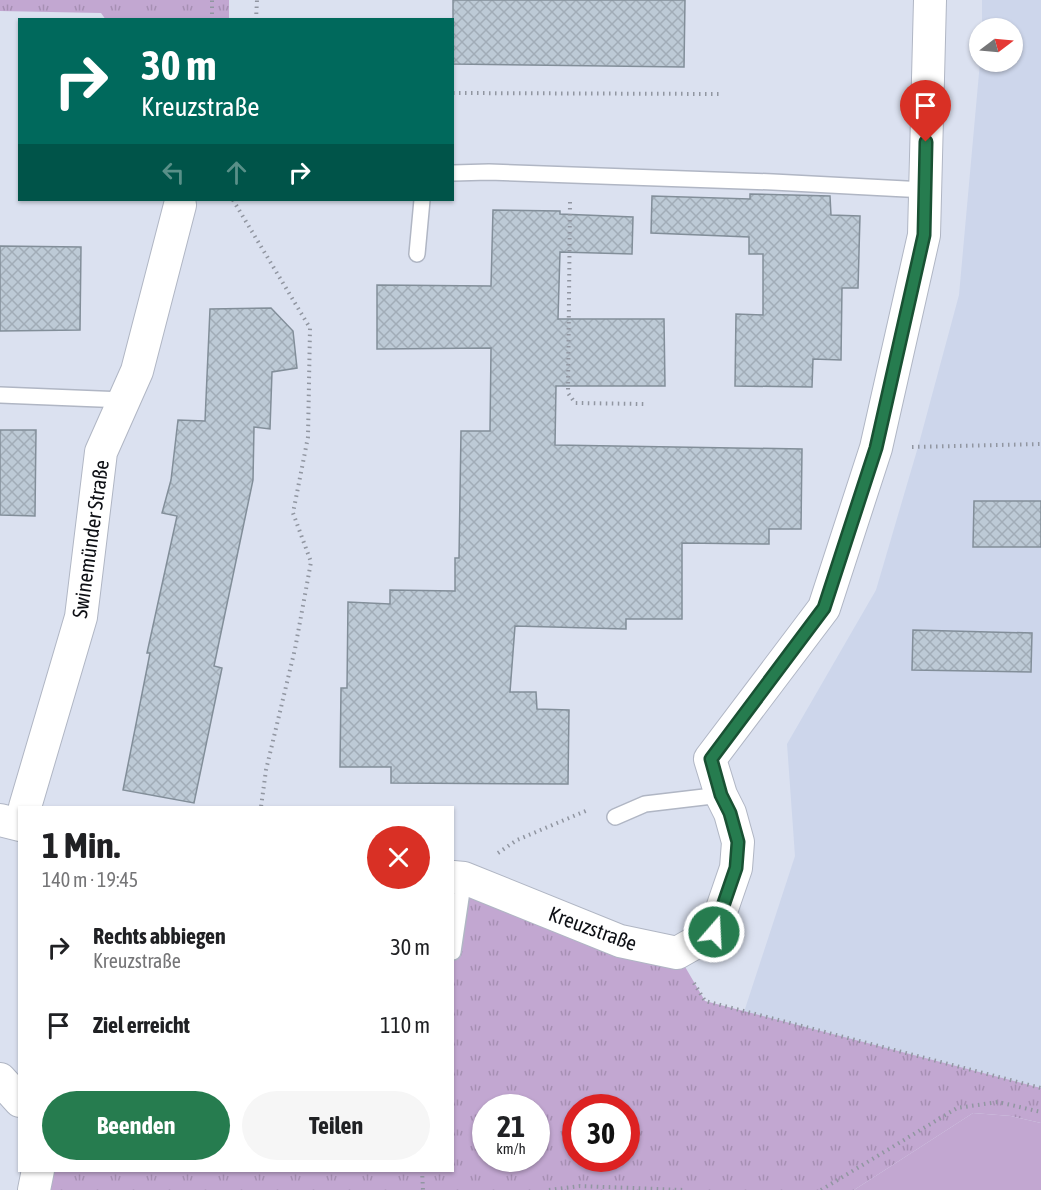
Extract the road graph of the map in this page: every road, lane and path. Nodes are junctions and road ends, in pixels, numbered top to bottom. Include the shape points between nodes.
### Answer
1 (212, 0) edge
2 (257, 0) edge
3 (930, 0) edge
4 (212, 18) edge
5 (256, 18) edge
6 (454, 93) edge
7 (720, 94) dead end
8 (454, 173) edge
9 (570, 175) junction
10 (925, 190) junction
11 (234, 201) edge
12 (422, 201) edge
13 (180, 205) dead end
14 (417, 254) dead end
15 (0, 395) edge
16 (124, 400) junction
17 (644, 404) dead end
18 (1041, 444) edge
19 (876, 448) junction
20 (721, 795) junction
21 (25, 806) edge
22 (261, 806) edge
23 (615, 817) joint
24 (0, 820) edge
25 (18, 824) edge
26 (458, 878) edge
27 (454, 937) edge
28 (677, 953) junction
29 (0, 1079) edge
30 (1041, 1088) edge
31 (18, 1099) edge
32 (1041, 1112) edge
33 (38, 1172) edge
34 (422, 1172) edge
35 (34, 1190) edge
36 (423, 1190) edge
37 (549, 1190) edge
38 (684, 1190) edge
39 (821, 1190) edge

1 - 4 path
2 - 5 path
3 - 10 street
6 - 7 path
8 - 9 lane
9 - 10 lane
9 - 17 path via 568,393 575,403
10 - 19 street via 924,235
11 - 22 path via 310,328 308,437 293,513 311,562
12 - 14 lane
13 - 16 street, Swinemünder Straße via 137,370
15 - 16 lane
16 - 21 street, Swinemünder Straße via 101,452 81,617
18 - 19 path
19 - 20 street via 824,608 711,759
20 - 23 lane via 645,804
20 - 28 street via 738,842 736,868 714,932
23 - 26 path via 606,802 517,840
24 - 25 street
26 - 27 lane
26 - 28 street, Kreuzstraße via 620,941
28 - 30 path via 705,1001
29 - 31 street
32 - 39 path via 998,1102 957,1108
33 - 35 street
34 - 36 path
37 - 38 path via 580,1186

